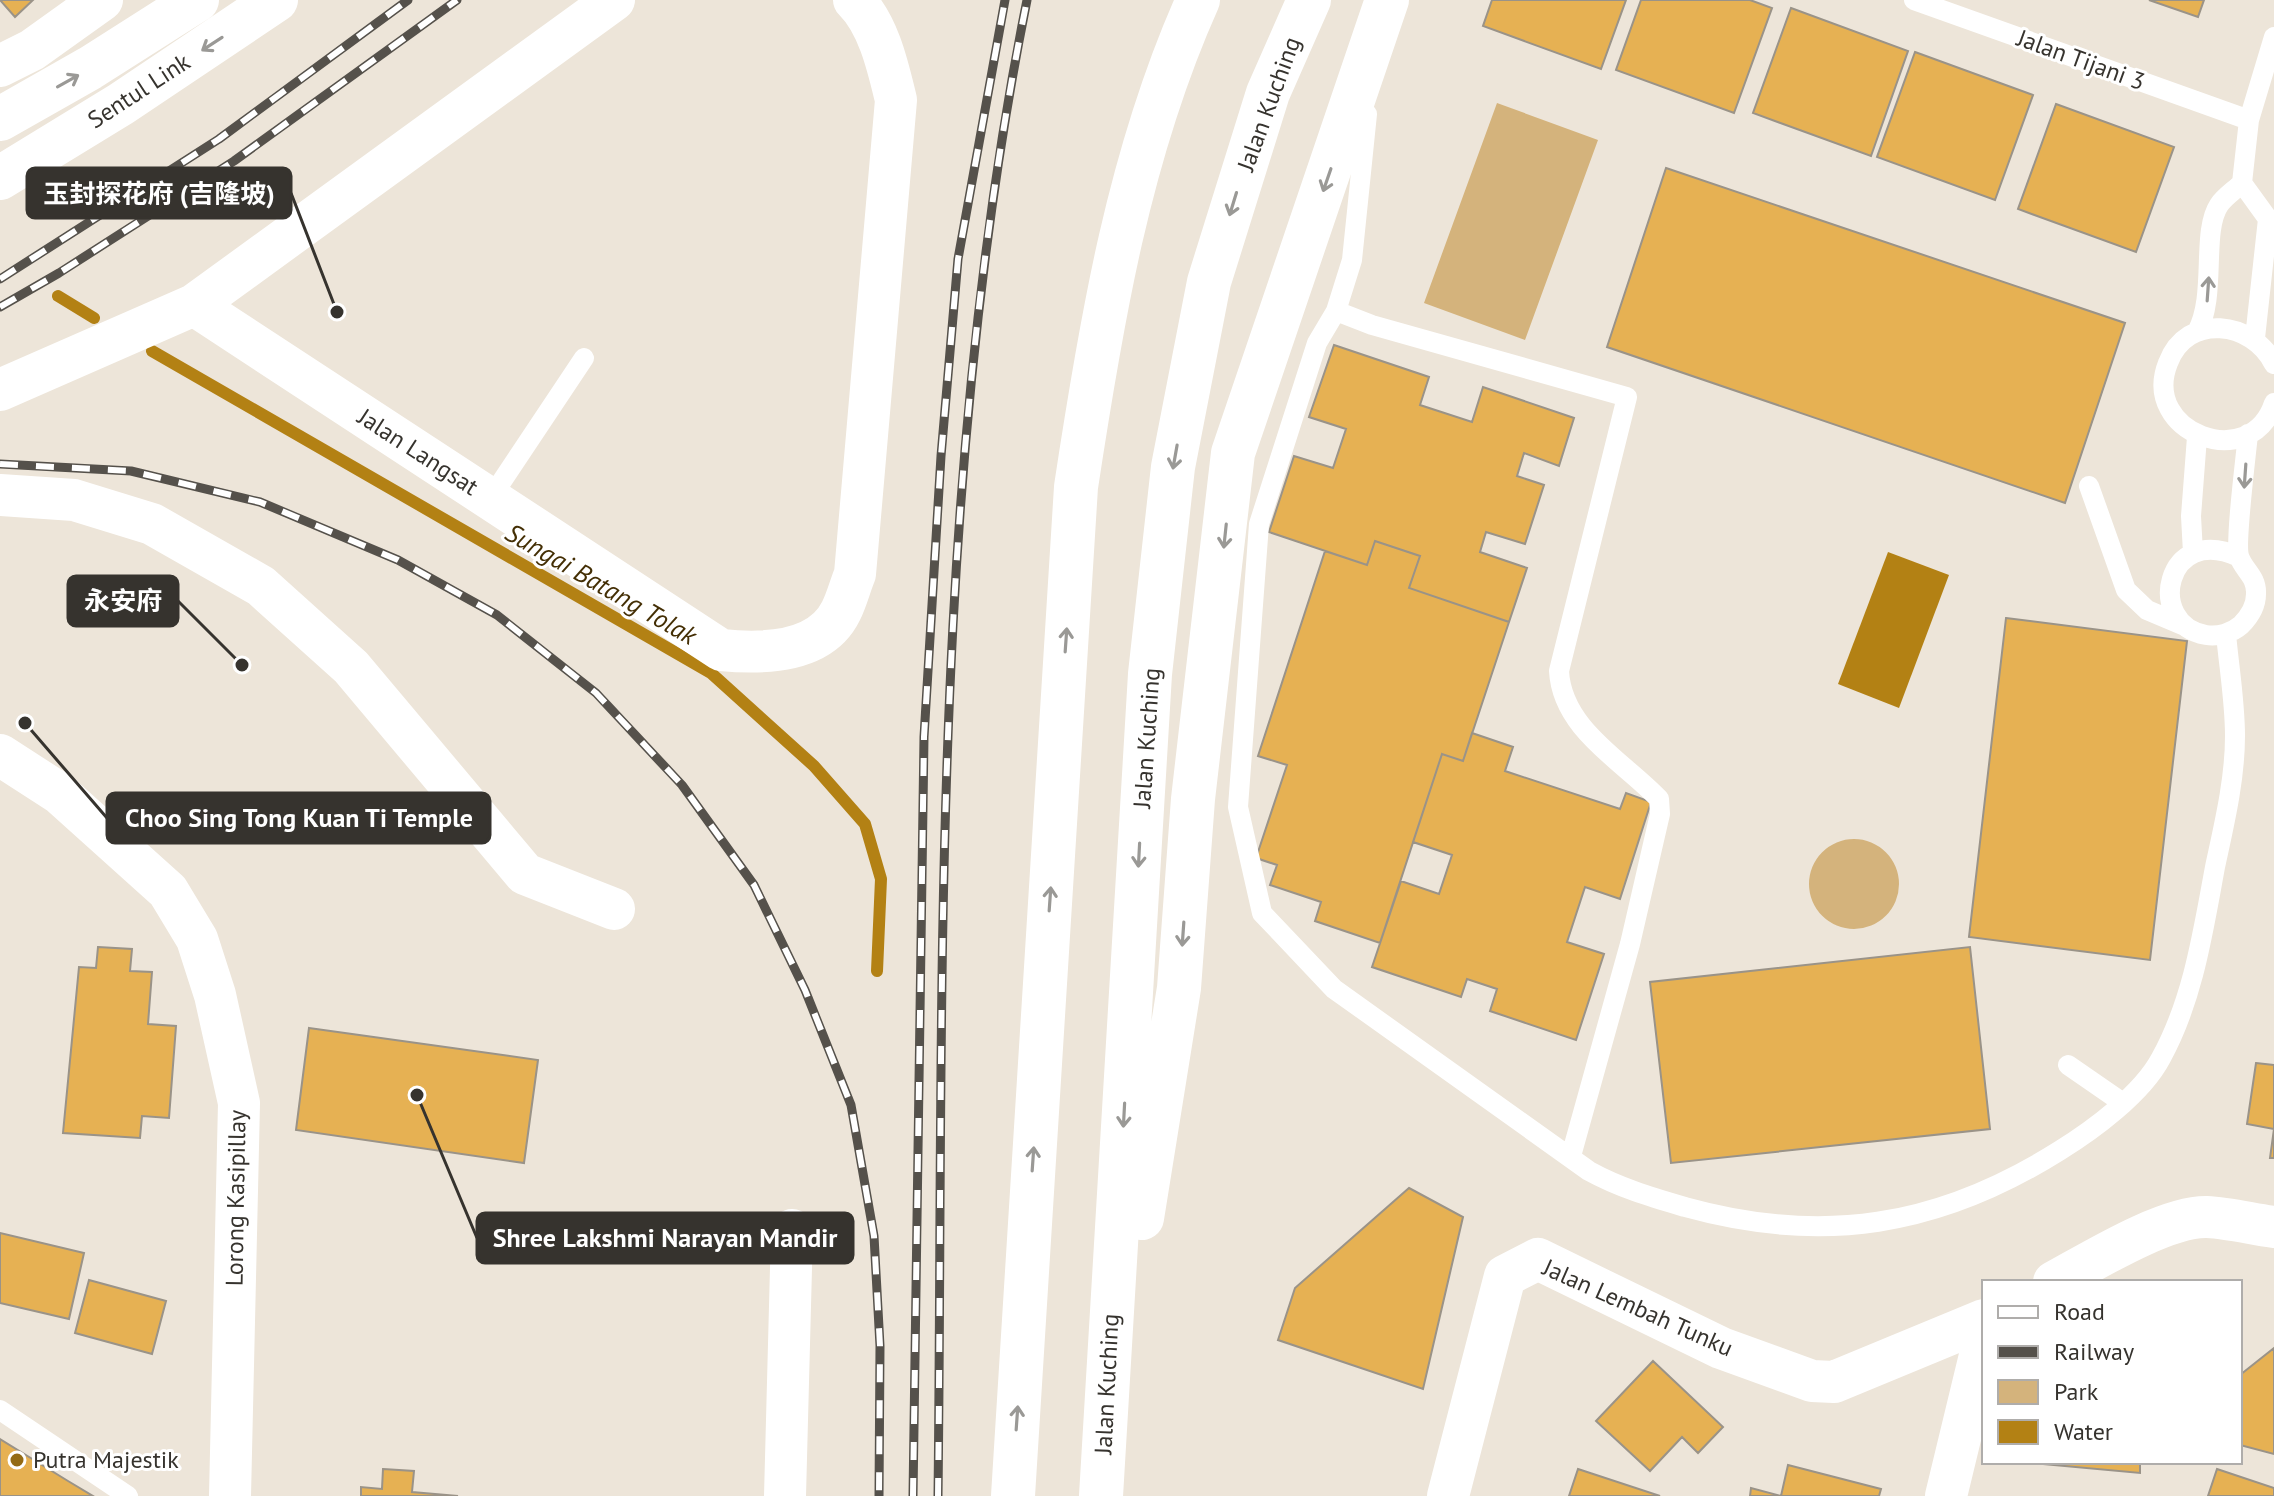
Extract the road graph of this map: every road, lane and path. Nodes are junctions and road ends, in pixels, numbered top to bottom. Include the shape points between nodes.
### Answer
1 (102, 0) edge
2 (197, 0) edge
3 (276, 0) edge
4 (614, 0) edge
5 (854, 0) edge
6 (1198, 0) edge
7 (1309, 0) edge
8 (1389, 0) edge
9 (1914, 0) edge
10 (2274, 37) edge
11 (16, 58) edge
12 (0, 119) edge
13 (2249, 120) junction
14 (0, 178) edge
15 (2242, 183) junction
16 (194, 305) junction
17 (1336, 311) junction
18 (2197, 332) junction
19 (2264, 343) edge
20 (584, 358) dead end
21 (2274, 364) edge
22 (0, 390) edge
23 (2273, 409) edge
24 (2248, 434) junction
25 (2197, 437) junction
26 (2089, 486) dead end
27 (0, 495) edge
28 (490, 499) junction
29 (2193, 553) junction
30 (2239, 557) junction
31 (2185, 626) junction
32 (2226, 634) junction
33 (0, 755) edge
34 (614, 909) dead end
35 (2068, 1065) dead end
36 (2123, 1103) junction
37 (1571, 1156) junction
38 (2274, 1227) edge
39 (792, 1230) dead end
40 (2058, 1280) edge
41 (1982, 1321) edge
42 (1982, 1347) edge
43 (0, 1410) edge
44 (1102, 1484) edge
45 (128, 1496) edge
46 (230, 1496) edge
47 (785, 1496) edge
48 (1013, 1496) edge
49 (1448, 1496) edge
50 (1946, 1496) edge

1 - 11 street
12 -> 2 main road, Sentul Link
3 -> 14 main road, Sentul Link
4 - 16 street
5 - 28 street, Jalan Langsat via 885,56 896,100 855,574 840,614 798,647 758,654 721,650
48 -> 6 main road via 1076,487 1121,240 1147,140
7 -> 44 main road, Jalan Kuching via 1268,93 1209,282 1173,467 1150,674
8 - 17 lane via 1363,136 1352,260
8 -> 44 main road via 1233,453 1193,799 1179,988
9 - 13 lane, Jalan Tijani 3
10 - 13 lane
13 - 15 lane
18 -> 15 lane via 2206,315 2218,205
15 - 19 lane via 2268,219
16 - 22 street
16 - 28 street, Jalan Langsat
17 - 37 lane via 1317,343 1259,524 1238,807 1262,913 1334,989
17 - 37 lane via 1627,397 1559,671 1560,689 1583,727 1659,799 1660,814
18 - 19 lane via 2234,329
18 - 25 lane via 2174,353 2163,381 2174,416
19 - 21 lane
20 - 28 lane
23 - 24 lane
24 - 25 lane via 2220,441
24 -> 30 lane
25 - 29 lane
26 - 31 lane via 2126,590 2147,610
27 - 34 street via 74,500 152,524 261,586 351,667 525,874
29 - 30 lane via 2223,549
29 - 31 lane via 2174,570 2169,592
30 - 32 lane via 2249,568 2257,596 2253,610
31 - 32 lane via 2211,636
32 - 36 lane via 2235,737 2202,937 2186,1000 2160,1061
33 - 46 street, Lorong Kasipillay via 59,793 168,891 197,939 215,995 239,1103
35 - 36 lane
36 - 37 lane via 2081,1138 1972,1198 1874,1225 1787,1227 1733,1220 1621,1189
38 - 40 street via 2193,1219 2122,1245
39 - 47 street
41 - 49 street, Jalan Lembah Tunku via 1834,1382 1812,1381 1721,1348 1538,1259 1505,1276
42 - 50 street
43 - 45 lane

